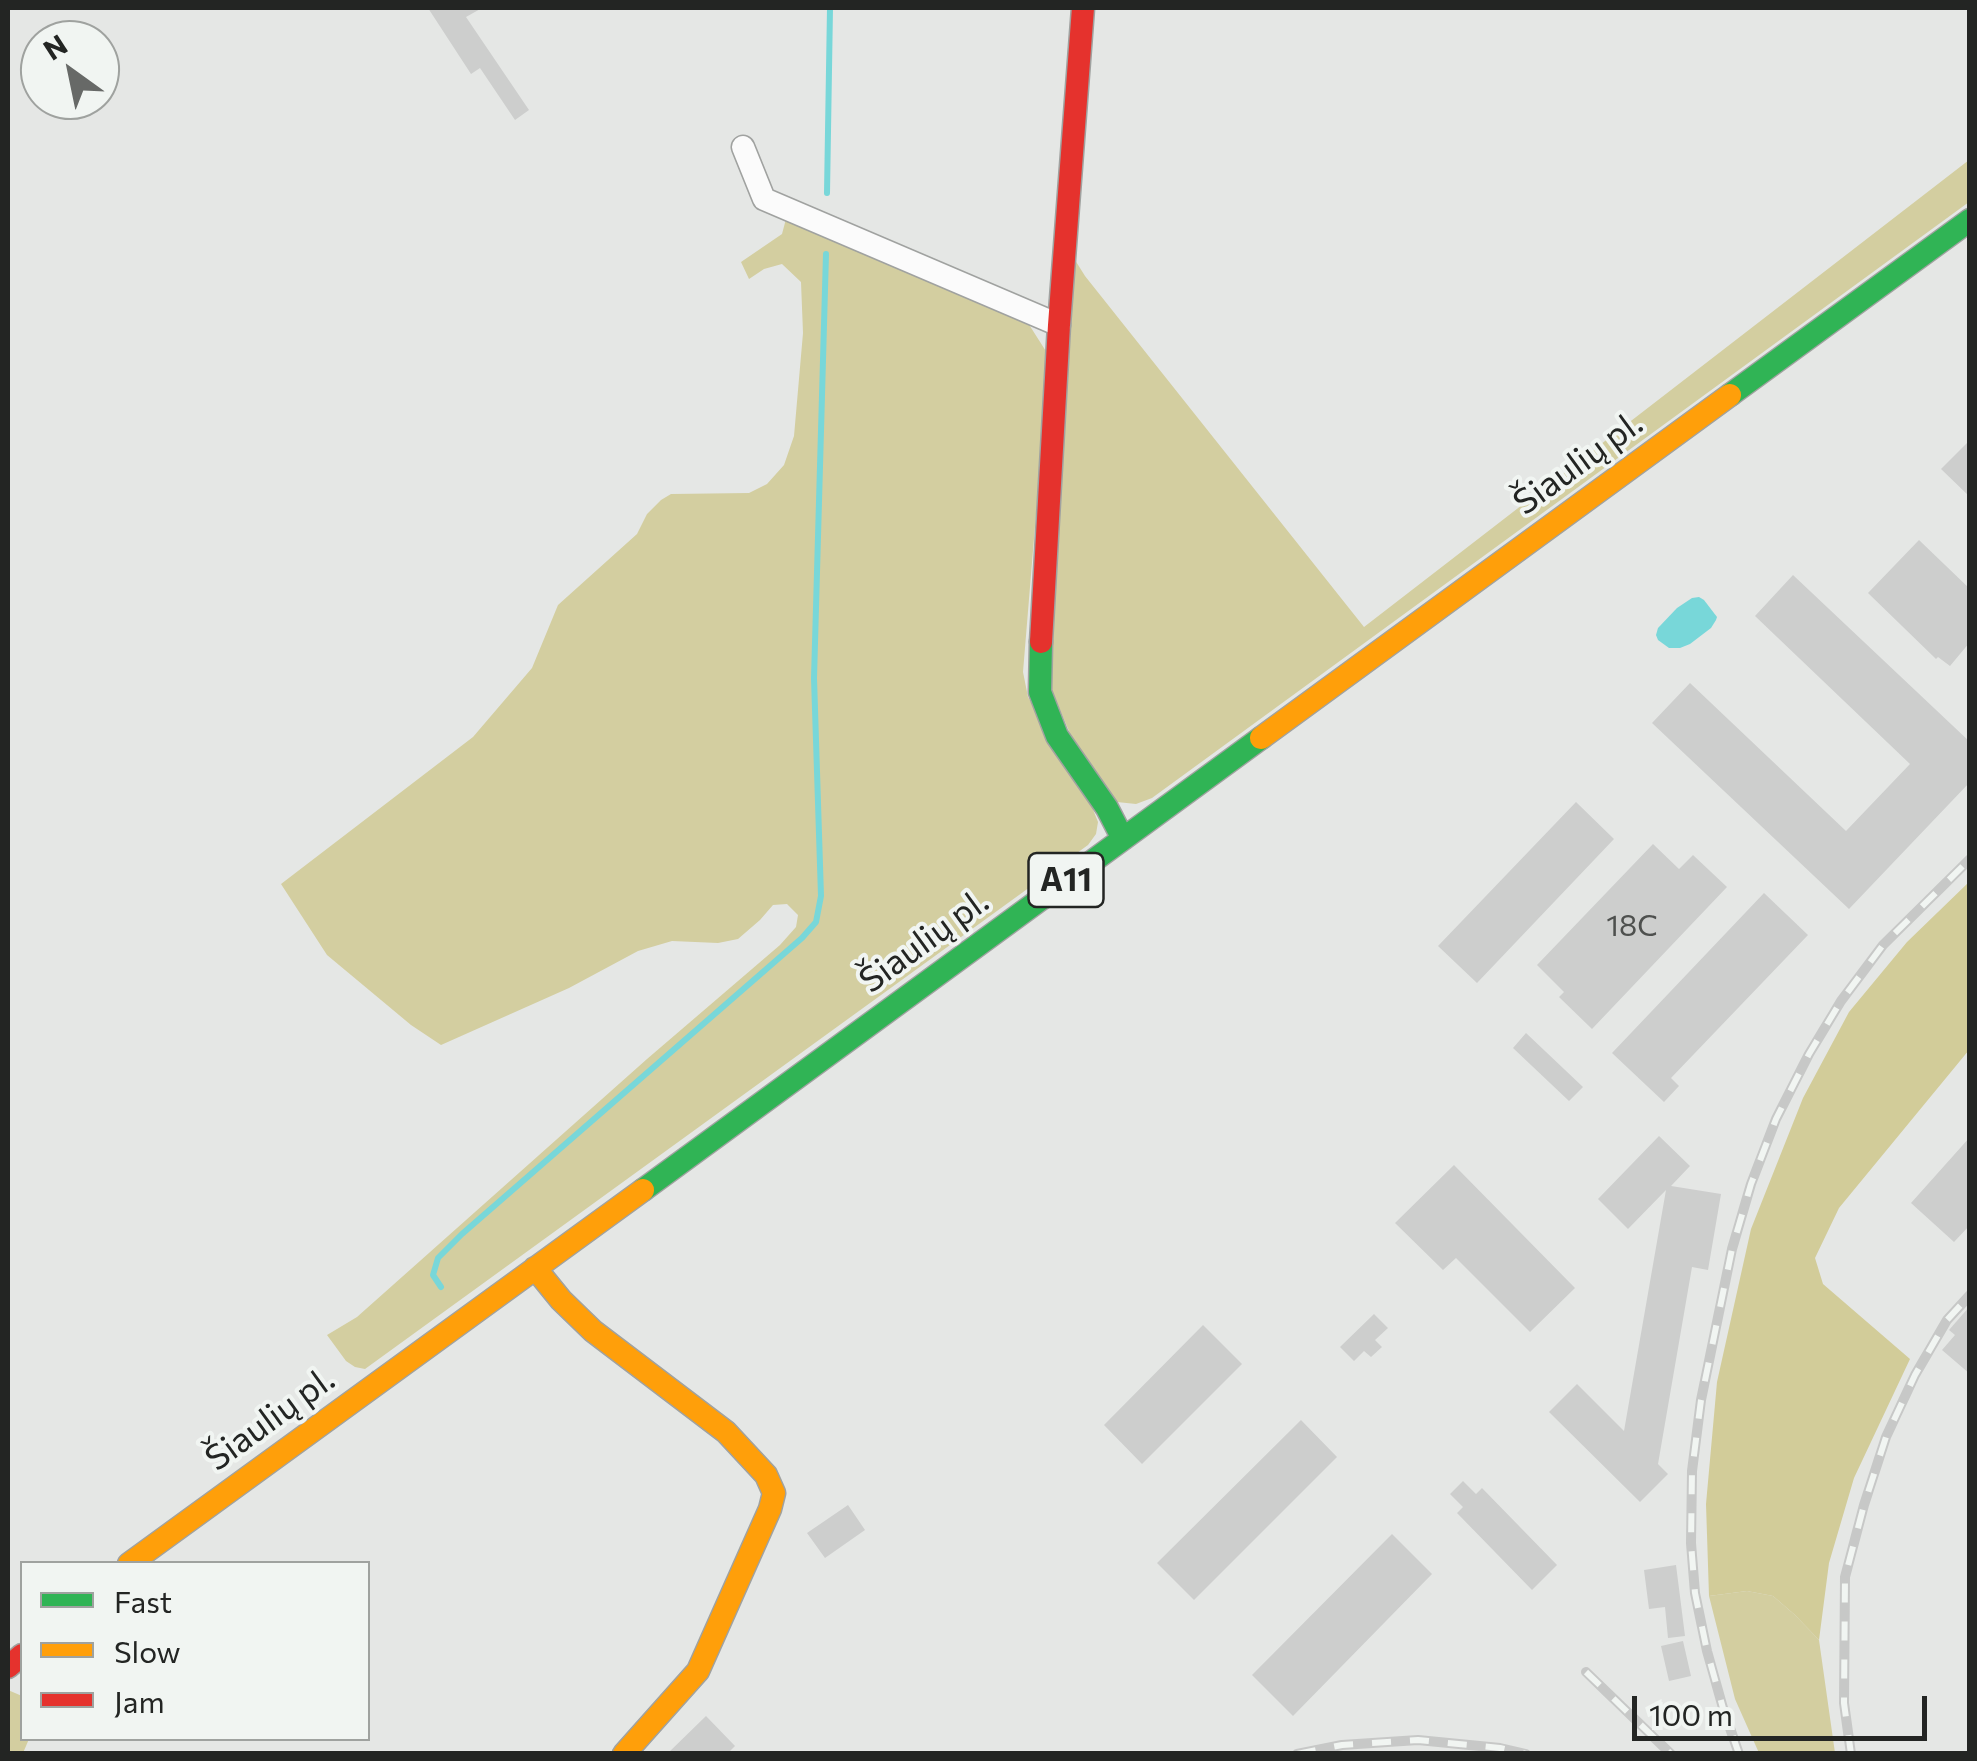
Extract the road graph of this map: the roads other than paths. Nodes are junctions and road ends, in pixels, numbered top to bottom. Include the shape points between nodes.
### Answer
1 (1083, 8) edge
2 (742, 147) dead end
3 (1970, 220) edge
4 (1058, 325) junction
5 (1123, 839) junction
6 (535, 1268) junction
7 (136, 1561) edge
8 (624, 1754) edge

1 - 4 main road
2 - 4 street via 764,199
3 - 5 main road, Šiaulių pl. / A11
4 - 5 main road via 1040,692 1057,736
5 - 6 main road, Šiaulių pl. / A11
6 - 7 main road, Šiaulių pl. / A11
6 - 8 main road via 593,1331 726,1432 766,1474 774,1493 698,1671

